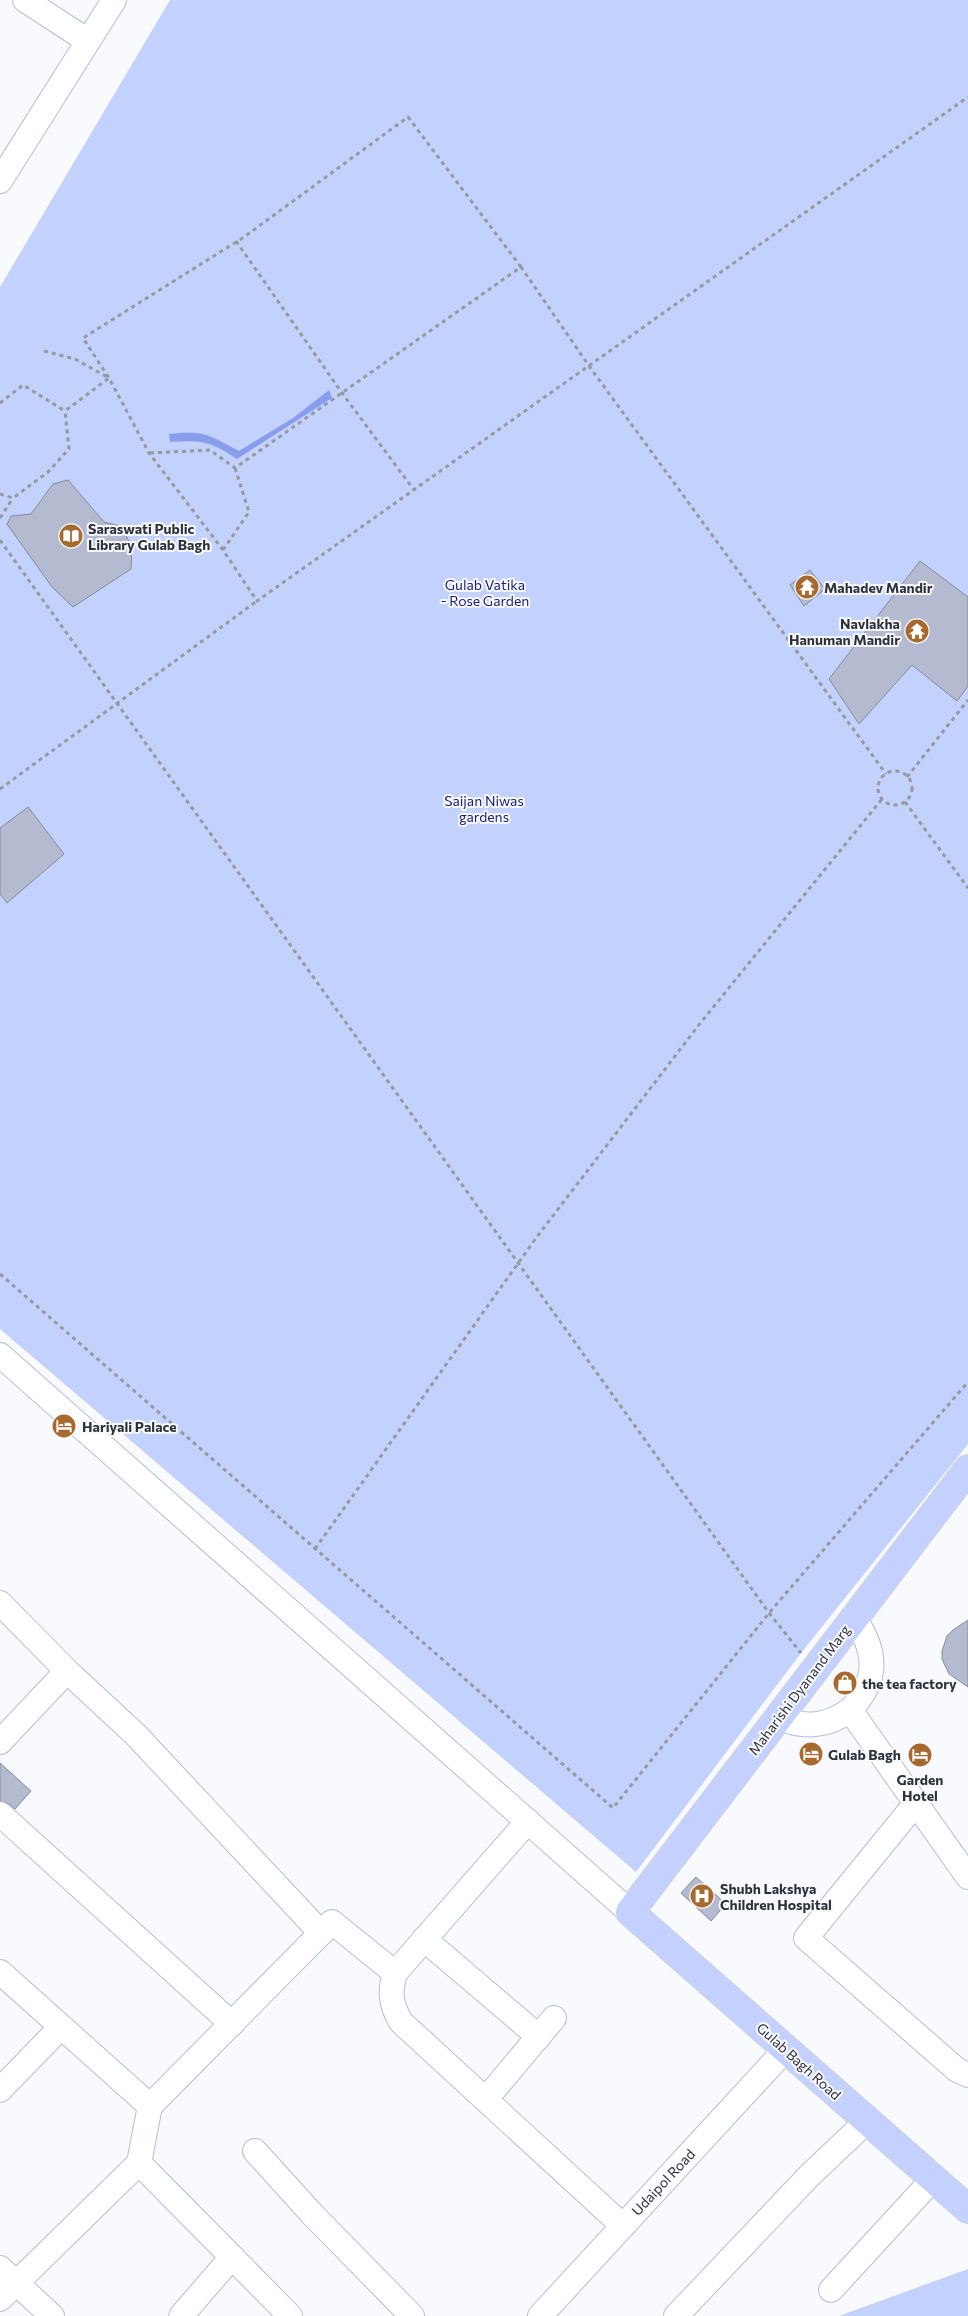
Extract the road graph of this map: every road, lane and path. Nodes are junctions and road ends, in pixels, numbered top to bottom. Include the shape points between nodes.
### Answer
1 (26, 0) edge
2 (114, 0) edge
3 (88, 41) junction
4 (968, 97) edge
5 (0, 181) edge
6 (236, 241) junction
7 (521, 267) junction
8 (44, 351) dead end
9 (589, 366) junction
10 (109, 378) junction
11 (342, 393) junction
12 (0, 403) edge
13 (65, 410) junction
14 (149, 453) junction
15 (235, 468) junction
16 (414, 490) junction
17 (0, 494) edge
18 (13, 498) junction
19 (0, 518) edge
20 (0, 540) edge
21 (223, 550) junction
22 (257, 601) junction
23 (968, 700) edge
24 (117, 703) junction
25 (886, 774) junction
26 (907, 777) junction
27 (0, 789) edge
28 (882, 799) junction
29 (905, 802) junction
30 (968, 888) edge
31 (518, 1263) junction
32 (0, 1274) edge
33 (0, 1355) edge
34 (968, 1382) edge
35 (968, 1469) edge
36 (315, 1548) junction
37 (0, 1603) edge
38 (769, 1613) junction
39 (854, 1618) junction
40 (814, 1670) junction
41 (67, 1671) junction
42 (850, 1710) junction
43 (778, 1718) junction
44 (0, 1742) edge
45 (916, 1803) junction
46 (0, 1814) edge
47 (528, 1821) junction
48 (968, 1877) edge
49 (630, 1912) junction
50 (321, 1933) junction
51 (424, 1939) junction
52 (0, 1972) edge
53 (395, 1973) junction
54 (554, 2018) dead end
55 (232, 2024) junction
56 (61, 2027) junction
57 (539, 2037) junction
58 (786, 2049) junction
59 (968, 2075) edge
60 (0, 2090) edge
61 (486, 2099) junction
62 (150, 2106) junction
63 (867, 2121) junction
64 (255, 2151) dead end
65 (139, 2163) junction
66 (934, 2179) junction
67 (968, 2209) edge
68 (623, 2226) junction
69 (232, 2257) junction
70 (8, 2275) edge
71 (831, 2290) dead end
72 (0, 2299) edge
73 (52, 2316) edge
74 (181, 2316) edge
75 (290, 2316) edge
76 (412, 2316) edge
77 (540, 2316) edge
78 (676, 2316) edge

1 - 3 street
2 - 3 street
3 - 5 street
4 - 9 path
6 - 7 path via 408,117
6 - 10 path via 83,338
6 - 11 path
7 - 9 path
7 - 11 path
8 - 10 path via 75,358
9 - 16 path
9 - 25 path
10 - 13 path
10 - 14 path
11 - 15 path
11 - 16 path
12 - 13 path via 23,385
13 - 18 path via 69,449 48,472
14 - 15 path via 210,450
14 - 21 path
15 - 21 path via 249,512
16 - 22 path
17 - 18 path
18 - 19 path
20 - 24 path
21 - 22 path
22 - 24 path
23 - 26 path
24 - 27 path
24 - 31 path
25 - 26 path via 898,772
25 - 28 path via 878,788
26 - 29 path via 912,789
28 - 29 path via 892,805
28 - 31 path via 698,1026
29 - 30 path
31 - 36 path
31 - 38 path
32 - 36 path
33 - 47 street
34 - 38 path
35 - 39 main road, Maharishi Dyanand Marg
36 - 38 path via 613,1808
37 - 41 street
38 - 40 path
39 - 40 main road, Maharishi Dyanand Marg
39 - 42 street via 866,1636 872,1668 863,1694
40 - 43 main road, Maharishi Dyanand Marg
41 - 44 street
41 - 50 street via 136,1735
42 - 43 street via 819,1725 795,1724
42 - 45 street
43 - 49 main road, Maharishi Dyanand Marg
45 - 48 street
45 - 59 street via 806,1938 957,2070
46 - 55 street
47 - 49 street
47 - 51 street
49 - 58 main road, Gulab Bagh Road
50 - 53 street via 332,1922
50 - 55 street
51 - 53 street
51 - 57 street
52 - 56 street
53 - 61 street via 390,1988 392,2003 401,2022
54 - 57 street
55 - 62 street
56 - 60 street
56 - 62 street
57 - 61 street
58 - 63 main road, Gulab Bagh Road
58 - 68 street, Udaipol Road
61 - 68 street
62 - 65 street
63 - 66 main road, Gulab Bagh Road
63 - 78 street via 809,2176
64 - 76 street
65 - 69 street
65 - 70 street
66 - 67 main road, Gulab Bagh Road
66 - 71 street
68 - 77 street, Udaipol Road
69 - 74 street
69 - 75 street
70 - 72 street
70 - 73 street

